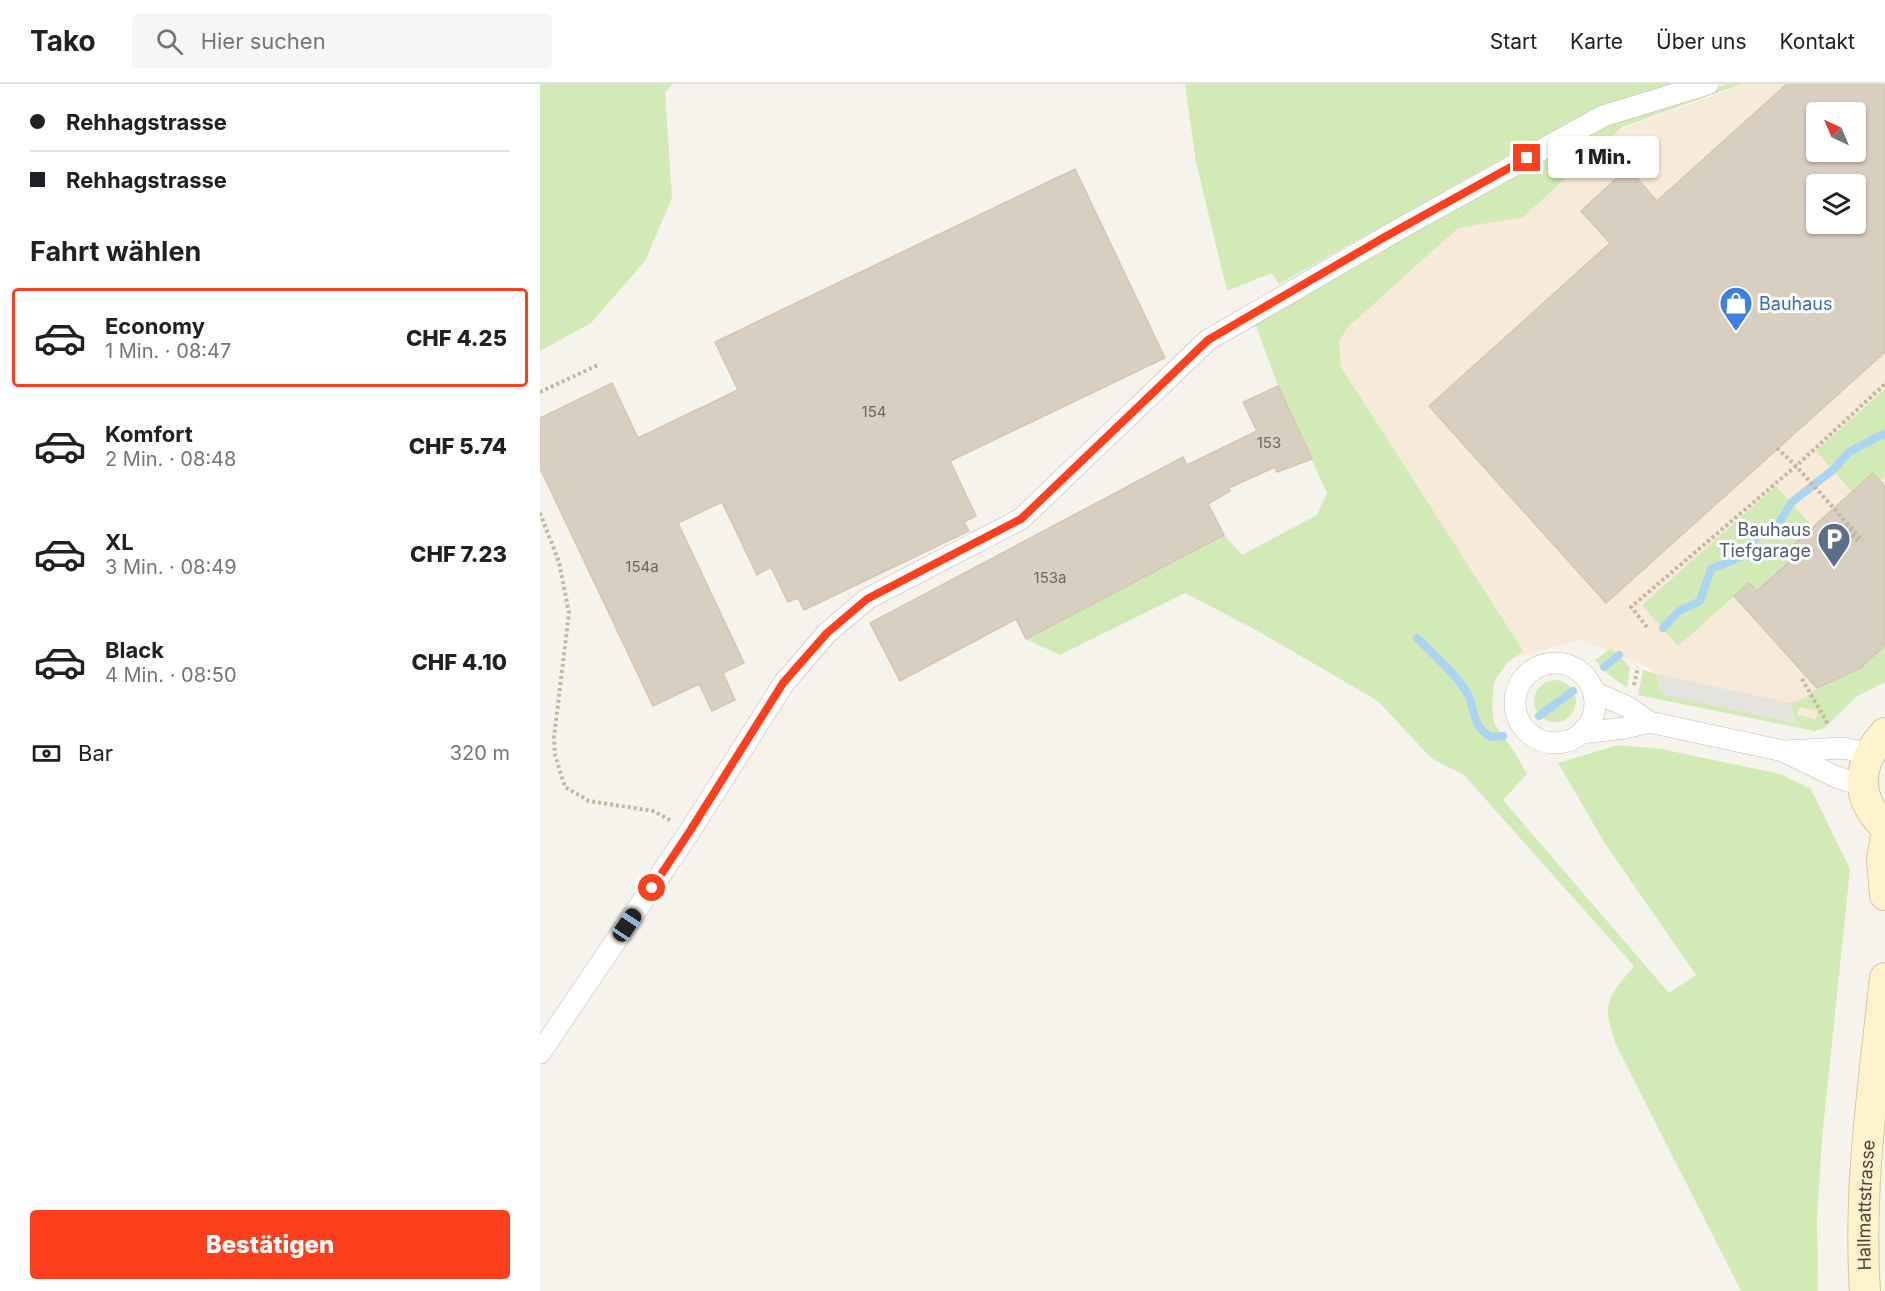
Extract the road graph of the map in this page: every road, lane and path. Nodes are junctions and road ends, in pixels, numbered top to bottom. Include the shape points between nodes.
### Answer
1 (1708, 84) edge
2 (600, 364) dead end
3 (1885, 384) edge
4 (540, 392) edge
5 (1777, 448) dead end
6 (1797, 467) junction
7 (540, 513) edge
8 (1844, 519) junction
9 (1858, 541) dead end
10 (1863, 541) dead end
11 (1647, 627) dead end
12 (1638, 667) dead end
13 (1802, 679) dead end
14 (1594, 692) junction
15 (1631, 694) dead end
16 (1649, 722) junction
17 (1581, 733) junction
18 (1834, 735) dead end
19 (1877, 743) edge
20 (1783, 751) junction
21 (1863, 786) junction
22 (1885, 827) edge
23 (690, 831) junction
24 (1885, 841) edge
25 (1885, 895) edge
26 (1885, 978) edge
27 (540, 1053) edge
28 (1865, 1291) edge

1 - 23 street via 1603,116 1208,340 1021,519 867,599 827,633 783,683
2 - 4 path
3 - 6 path
5 - 6 path
6 - 8 path
6 - 11 path via 1631,607
7 - 23 path via 560,562 569,613 554,737 565,787 589,801 653,811
8 - 9 path
8 - 10 path
12 - 15 path
13 - 18 path
14 - 16 street via 1628,707
14 - 17 street via 1595,710
14 - 17 street via 1579,670 1563,663 1530,671 1517,690 1516,713 1520,723 1537,739 1557,743
16 - 17 street
16 - 20 street
19 - 20 street
19 - 21 main road via 1864,769
20 - 21 street
21 - 22 main road via 1865,800
23 - 27 street
24 - 25 main road
26 - 28 main road, Hallmattstrasse via 1865,1163

